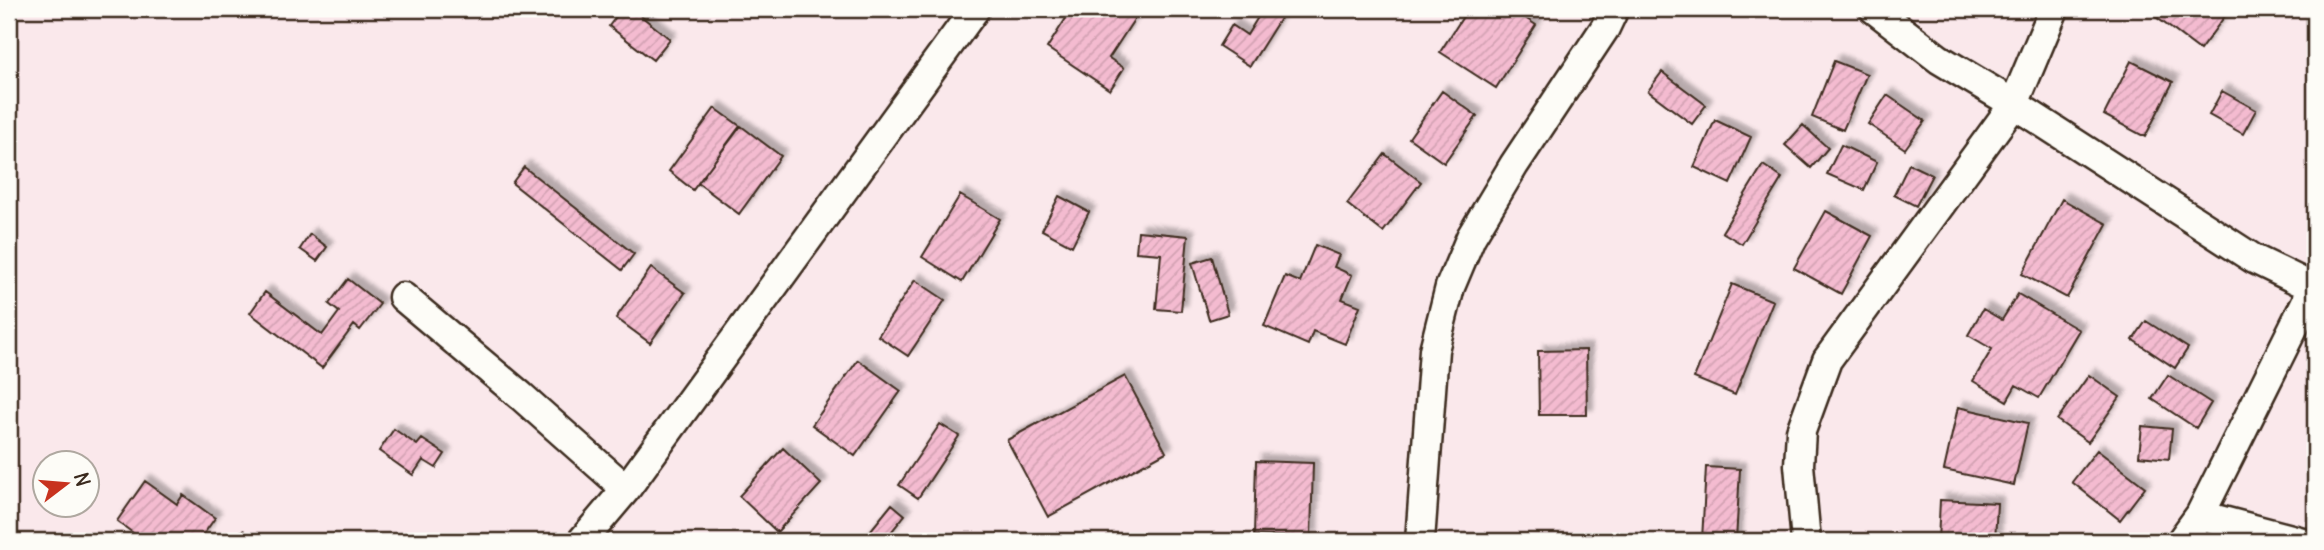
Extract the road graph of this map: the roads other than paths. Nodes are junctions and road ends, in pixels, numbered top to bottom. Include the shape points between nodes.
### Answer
1 (975, 9) edge
2 (1614, 9) edge
3 (1874, 9) edge
4 (2054, 9) edge
5 (2014, 104) junction
6 (2315, 286) edge
7 (403, 297) dead end
8 (626, 489) junction
9 (2200, 515) junction
10 (582, 541) edge
11 (1420, 541) edge
12 (1807, 541) edge
13 (2181, 541) edge
14 (2299, 541) edge

1 - 8 street
2 - 11 street via 1514,165 1450,287 1434,349
3 - 5 street via 1939,59
4 - 5 street
5 - 6 street via 2254,259
5 - 12 street via 1827,360 1801,431 1799,465
6 - 9 street
7 - 8 street
8 - 10 street
9 - 13 street
9 - 14 street

